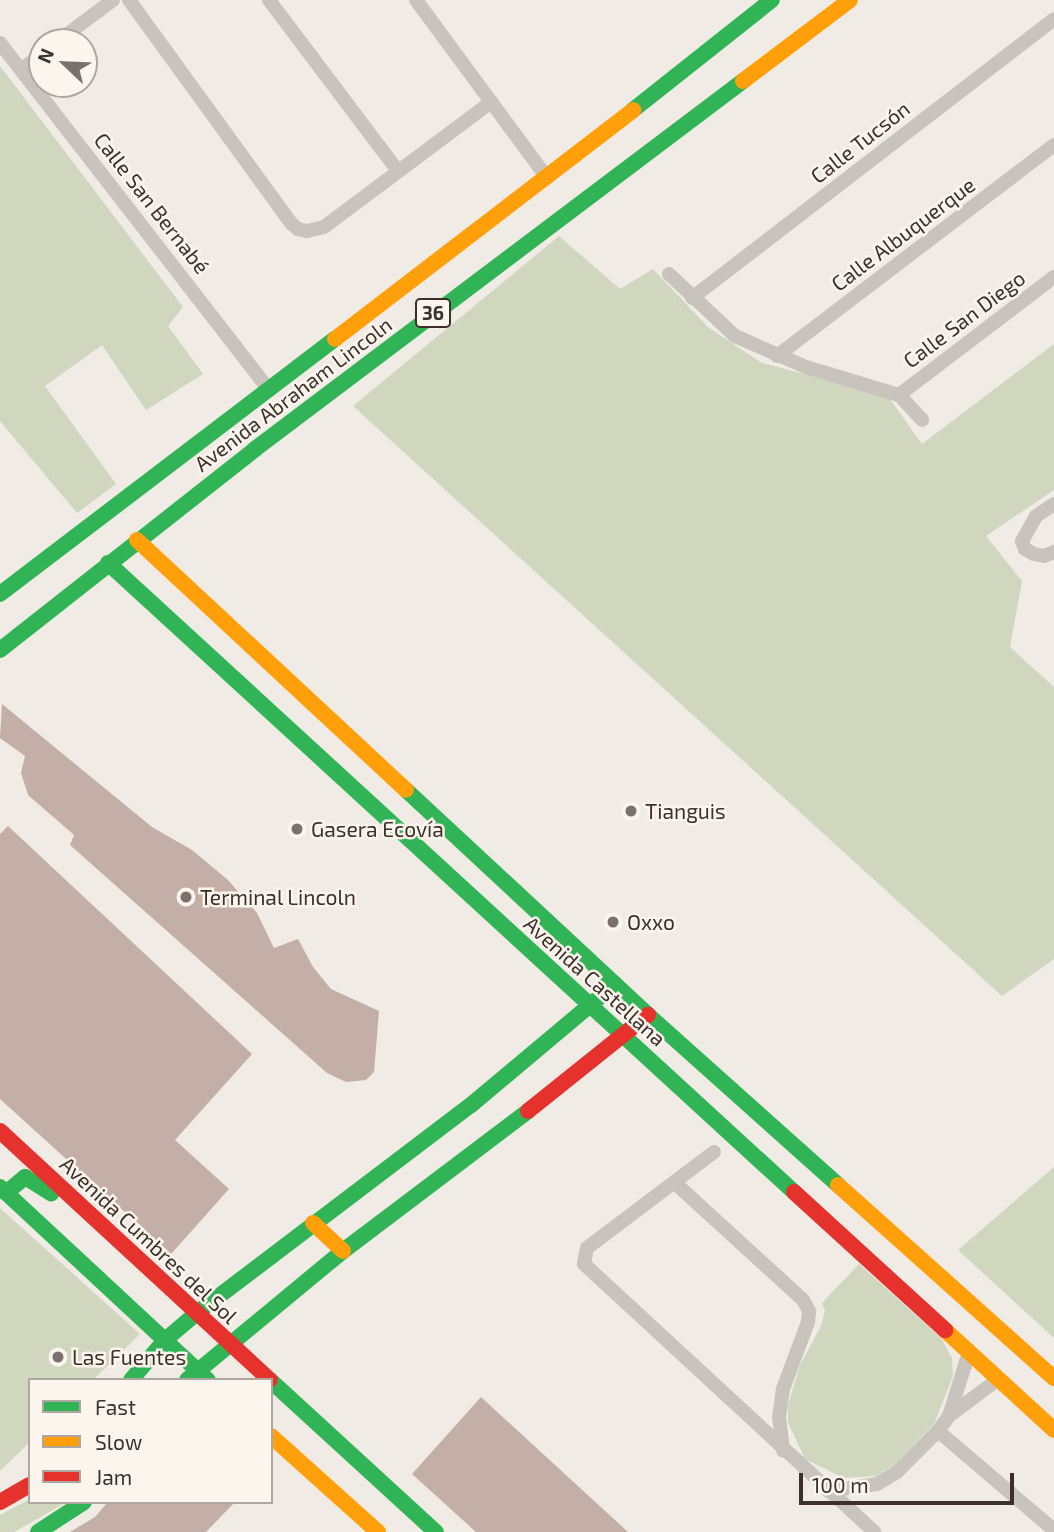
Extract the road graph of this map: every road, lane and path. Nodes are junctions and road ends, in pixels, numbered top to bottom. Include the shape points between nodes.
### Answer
1 (113, 0) edge
2 (129, 0) edge
3 (270, 0) edge
4 (416, 0) edge
5 (772, 0) edge
6 (850, 0) edge
7 (1054, 19) edge
8 (76, 28) edge
9 (0, 43) edge
10 (28, 64) edge
11 (22, 69) junction
12 (491, 102) junction
13 (1054, 145) edge
14 (398, 171) junction
15 (547, 177) junction
16 (669, 274) dead end
17 (1054, 277) edge
18 (692, 298) junction
19 (777, 356) junction
20 (269, 390) junction
21 (899, 395) junction
22 (922, 420) dead end
23 (144, 485) junction
24 (1054, 503) edge
25 (163, 507) junction
26 (137, 540) junction
27 (1054, 552) edge
28 (108, 563) junction
29 (0, 594) edge
30 (0, 650) edge
31 (615, 984) junction
32 (591, 1005) junction
33 (648, 1015) junction
34 (622, 1034) junction
35 (770, 1122) junction
36 (0, 1131) edge
37 (747, 1147) junction
38 (714, 1152) dead end
39 (675, 1183) junction
40 (3, 1190) edge
41 (313, 1223) junction
42 (114, 1236) junction
43 (343, 1251) junction
44 (198, 1312) junction
45 (165, 1340) junction
46 (231, 1344) junction
47 (969, 1352) junction
48 (198, 1377) edge
49 (133, 1378) edge
50 (268, 1378) edge
51 (1054, 1378) edge
52 (998, 1380) junction
53 (273, 1383) edge
54 (949, 1416) junction
55 (1054, 1430) edge
56 (938, 1432) junction
57 (273, 1438) edge
58 (783, 1451) junction
59 (28, 1486) edge
60 (828, 1491) junction
61 (0, 1502) edge
62 (81, 1504) edge
63 (1054, 1530) edge
64 (37, 1532) edge
65 (378, 1532) edge
66 (436, 1532) edge
67 (874, 1532) edge

1 - 8 street
2 - 14 street via 298,229 324,227
3 - 14 street
4 - 12 street
5 - 15 street, 36
6 - 25 street, Avenida Abraham Lincoln / 36
7 - 18 street, Calle Tucsón
9 - 11 street, Calle San Bernabé
10 - 11 street
11 - 20 street, Calle San Bernabé
12 - 14 street
12 - 15 street
13 - 19 street, Calle Albuquerque
15 - 20 street, 36
16 - 18 street
17 - 21 street, Calle San Diego
18 - 19 street via 735,336
19 - 21 street
20 - 23 street, 36
21 - 22 street
23 - 25 street
23 - 29 street, 36
24 - 27 street via 1036,516 1022,541 1034,554
25 - 26 street, Avenida Abraham Lincoln / 36
26 - 28 street, Avenida Abraham Lincoln / 36
26 - 31 street, Avenida Castellana
28 - 30 street, Avenida Abraham Lincoln / 36
28 - 32 street, Avenida Castellana
31 - 32 street
31 - 33 street, Avenida Castellana
32 - 34 street, Avenida Castellana
32 - 41 street via 481,1097
33 - 34 street
33 - 35 street, Avenida Castellana
34 - 37 street, Avenida Castellana
34 - 43 street
35 - 37 street
35 - 51 street, Avenida Castellana
36 - 42 street, Avenida Cumbres del Sol
37 - 47 street, Avenida Castellana
38 - 39 street
39 - 58 street via 803,1300 809,1311 783,1390 779,1417
39 - 58 street via 587,1248 584,1264
40 - 42 street via 30,1178 84,1220
40 - 45 street
41 - 43 street
41 - 44 street
42 - 44 street, Avenida Cumbres del Sol
43 - 46 street
44 - 45 street
44 - 46 street, Avenida Cumbres del Sol
45 - 48 street
45 - 49 street
46 - 48 street
46 - 50 street, Avenida Cumbres del Sol
47 - 52 street, Avenida Castellana
47 - 54 street
52 - 54 street
52 - 55 street, Avenida Castellana
53 - 66 street, Avenida Cumbres del Sol
54 - 56 street
56 - 60 street via 897,1472 877,1484
56 - 63 street
57 - 65 street
58 - 60 street
59 - 61 street
60 - 67 street
62 - 64 street

